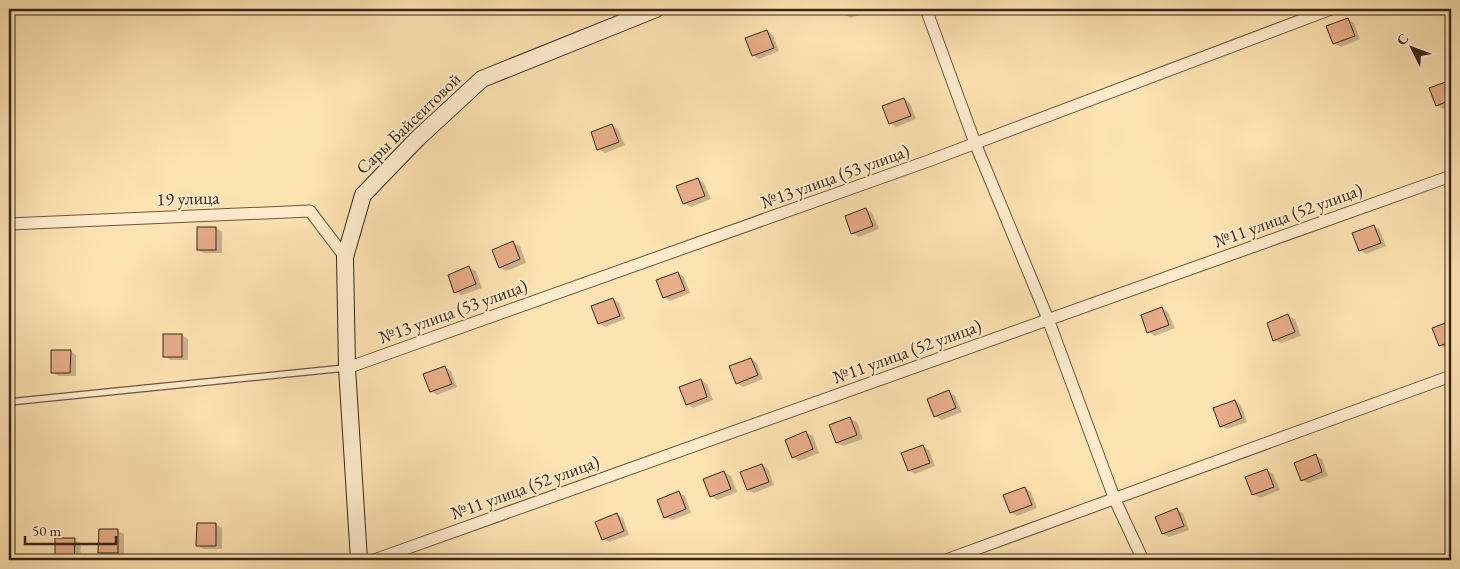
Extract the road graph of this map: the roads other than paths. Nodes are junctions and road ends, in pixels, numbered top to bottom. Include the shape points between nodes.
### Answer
1 (656, 9) edge
2 (926, 9) edge
3 (1331, 9) edge
4 (975, 143) junction
5 (1451, 176) edge
6 (9, 224) edge
7 (345, 257) junction
8 (1048, 319) junction
9 (347, 368) junction
10 (1451, 376) edge
11 (9, 402) edge
12 (1115, 500) junction
13 (359, 560) edge
14 (374, 560) edge
15 (946, 560) edge
16 (1143, 560) edge

1 - 7 street, Сары Байсеитовой via 482,79 363,196
2 - 4 street
3 - 4 street, №13 улица (53 улица)
4 - 8 street
4 - 9 street, №13 улица (53 улица)
5 - 8 street, №11 улица (52 улица)
6 - 7 street, 19 улица via 310,210
7 - 9 street, Сары Байсеитовой
8 - 12 street
8 - 14 street, №11 улица (52 улица)
9 - 11 lane
9 - 13 street, Сары Байсеитовой
10 - 12 street
12 - 15 street
12 - 16 street

